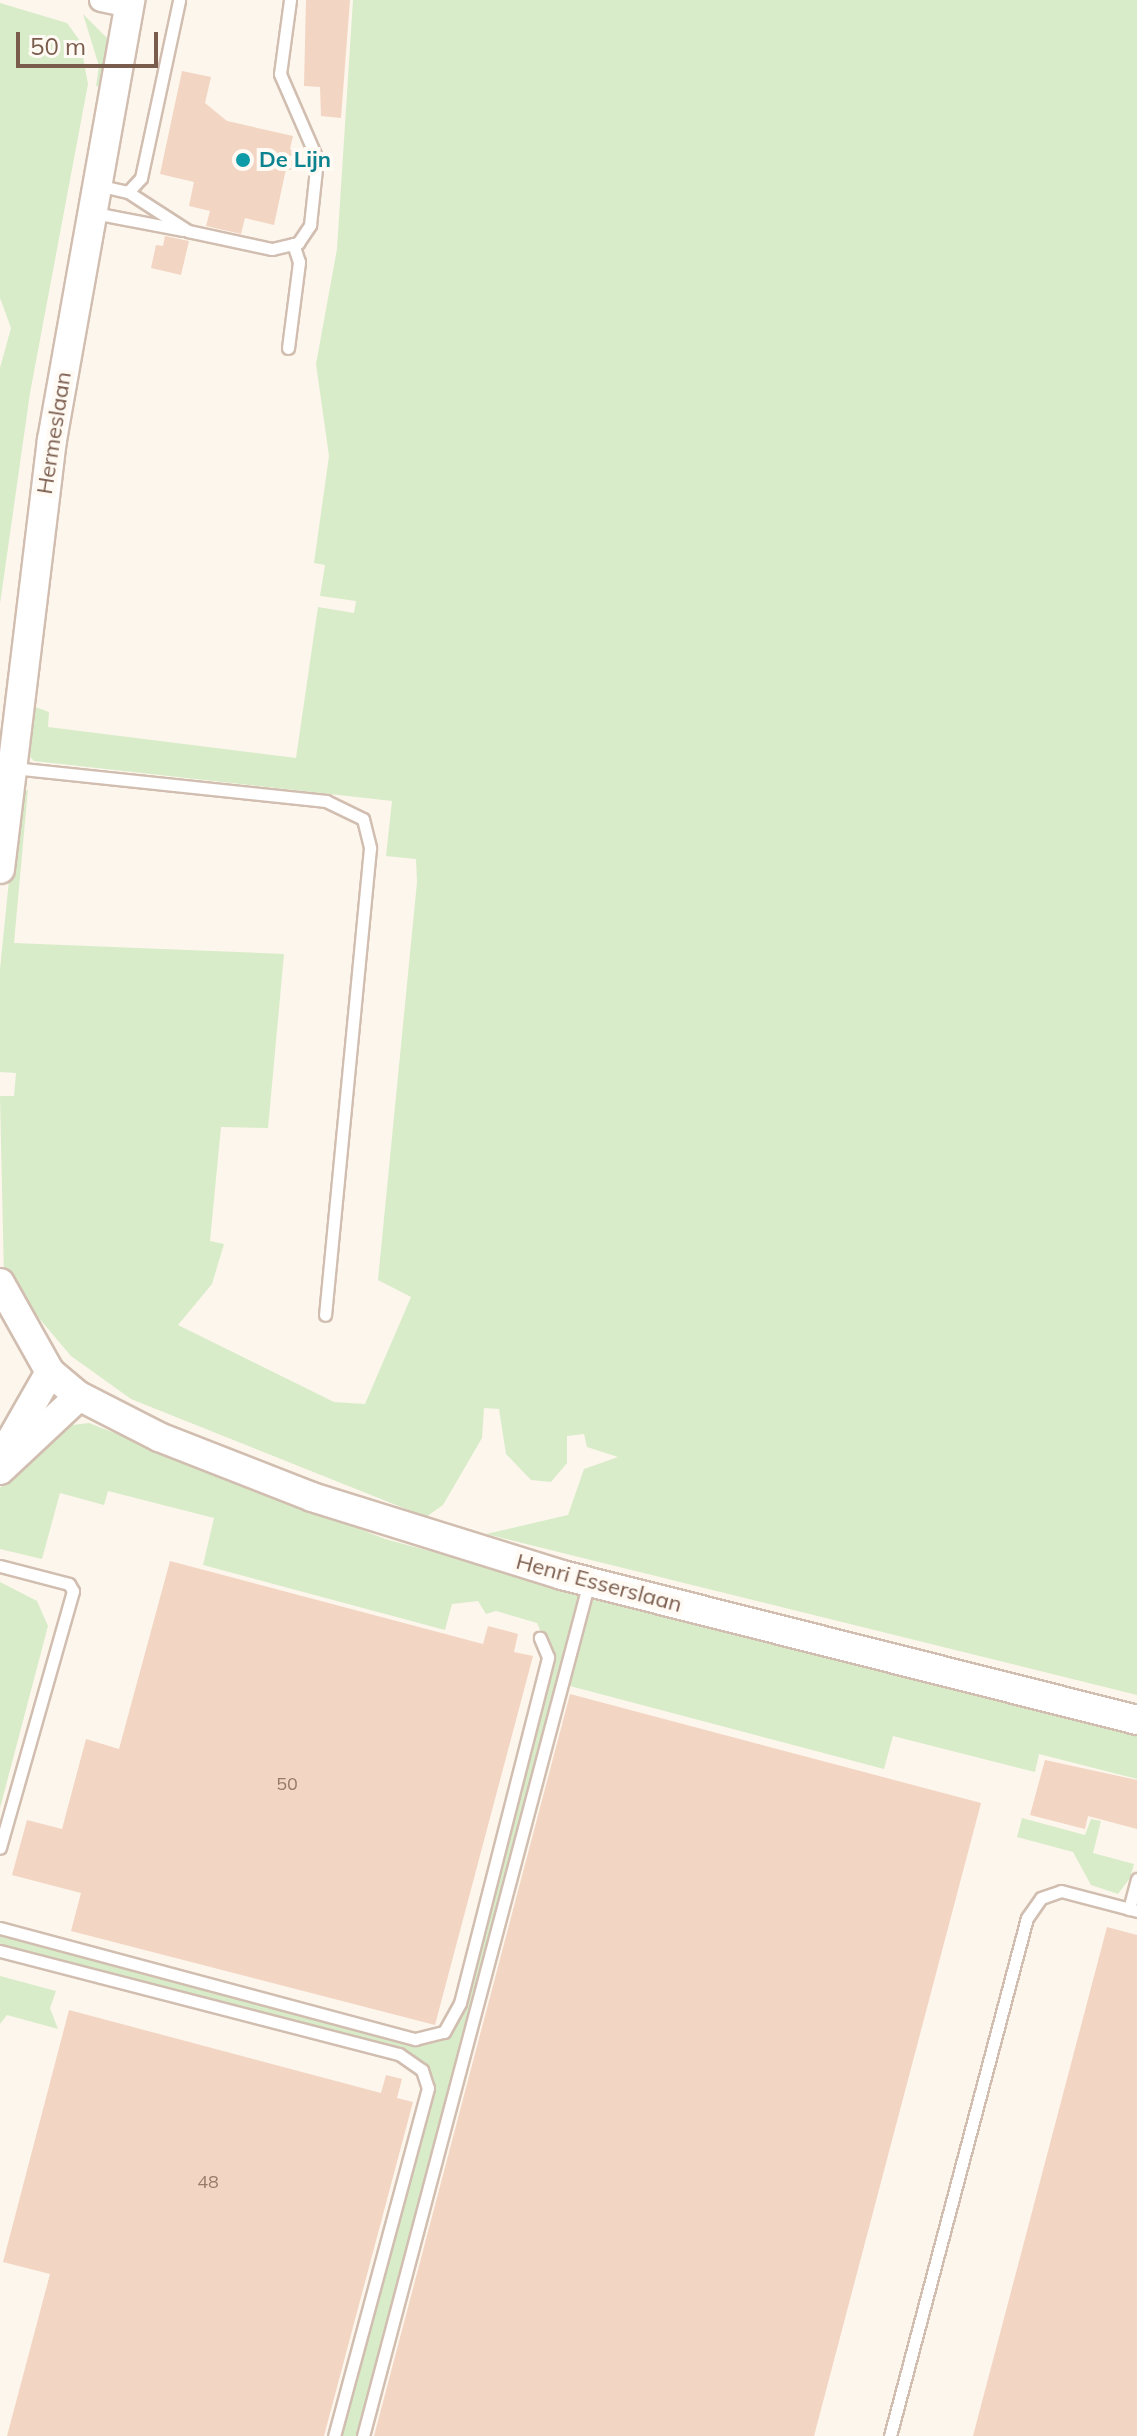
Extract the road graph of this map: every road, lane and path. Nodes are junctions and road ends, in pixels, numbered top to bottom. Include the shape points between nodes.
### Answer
1 (101, 0) edge
2 (179, 0) edge
3 (290, 0) edge
4 (129, 3) edge
5 (95, 185) junction
6 (128, 192) junction
7 (90, 213) junction
8 (188, 231) junction
9 (293, 244) junction
10 (288, 348) dead end
11 (10, 768) junction
12 (0, 869) edge
13 (0, 1283) edge
14 (325, 1315) dead end
15 (0, 1322) edge
16 (50, 1372) junction
17 (79, 1396) junction
18 (0, 1460) edge
19 (0, 1470) edge
20 (0, 1566) edge
21 (589, 1581) junction
22 (540, 1638) dead end
23 (1137, 1720) edge
24 (0, 1848) edge
25 (1137, 1879) edge
26 (1133, 1910) edge
27 (0, 1928) edge
28 (0, 1951) edge
29 (334, 2436) edge
30 (363, 2436) edge
31 (890, 2436) edge

1 - 4 street
2 - 6 lane via 141,178
3 - 9 lane via 278,59 317,159 310,225
4 - 5 street, Hermeslaan
5 - 6 lane
5 - 7 street, Hermeslaan
6 - 8 lane
7 - 8 lane
7 - 11 street, Hermeslaan via 52,440
8 - 9 lane via 272,249
9 - 10 lane via 299,262
11 - 12 street, Hermeslaan
11 - 14 lane via 326,801 363,819 370,848
13 - 16 street
15 - 16 street via 30,1365
16 - 17 street
16 - 18 street
17 - 19 street
17 - 21 street, Henri Esserslaan via 159,1437 312,1497
20 - 24 lane via 69,1584 73,1591
21 - 23 street, Henri Esserslaan
21 - 30 lane
22 - 27 lane via 548,1657 460,2003 444,2032 415,2039
25 - 26 lane
26 - 31 lane via 1061,1891 1041,1898 1027,1918
28 - 29 lane via 399,2054 422,2070 428,2088

